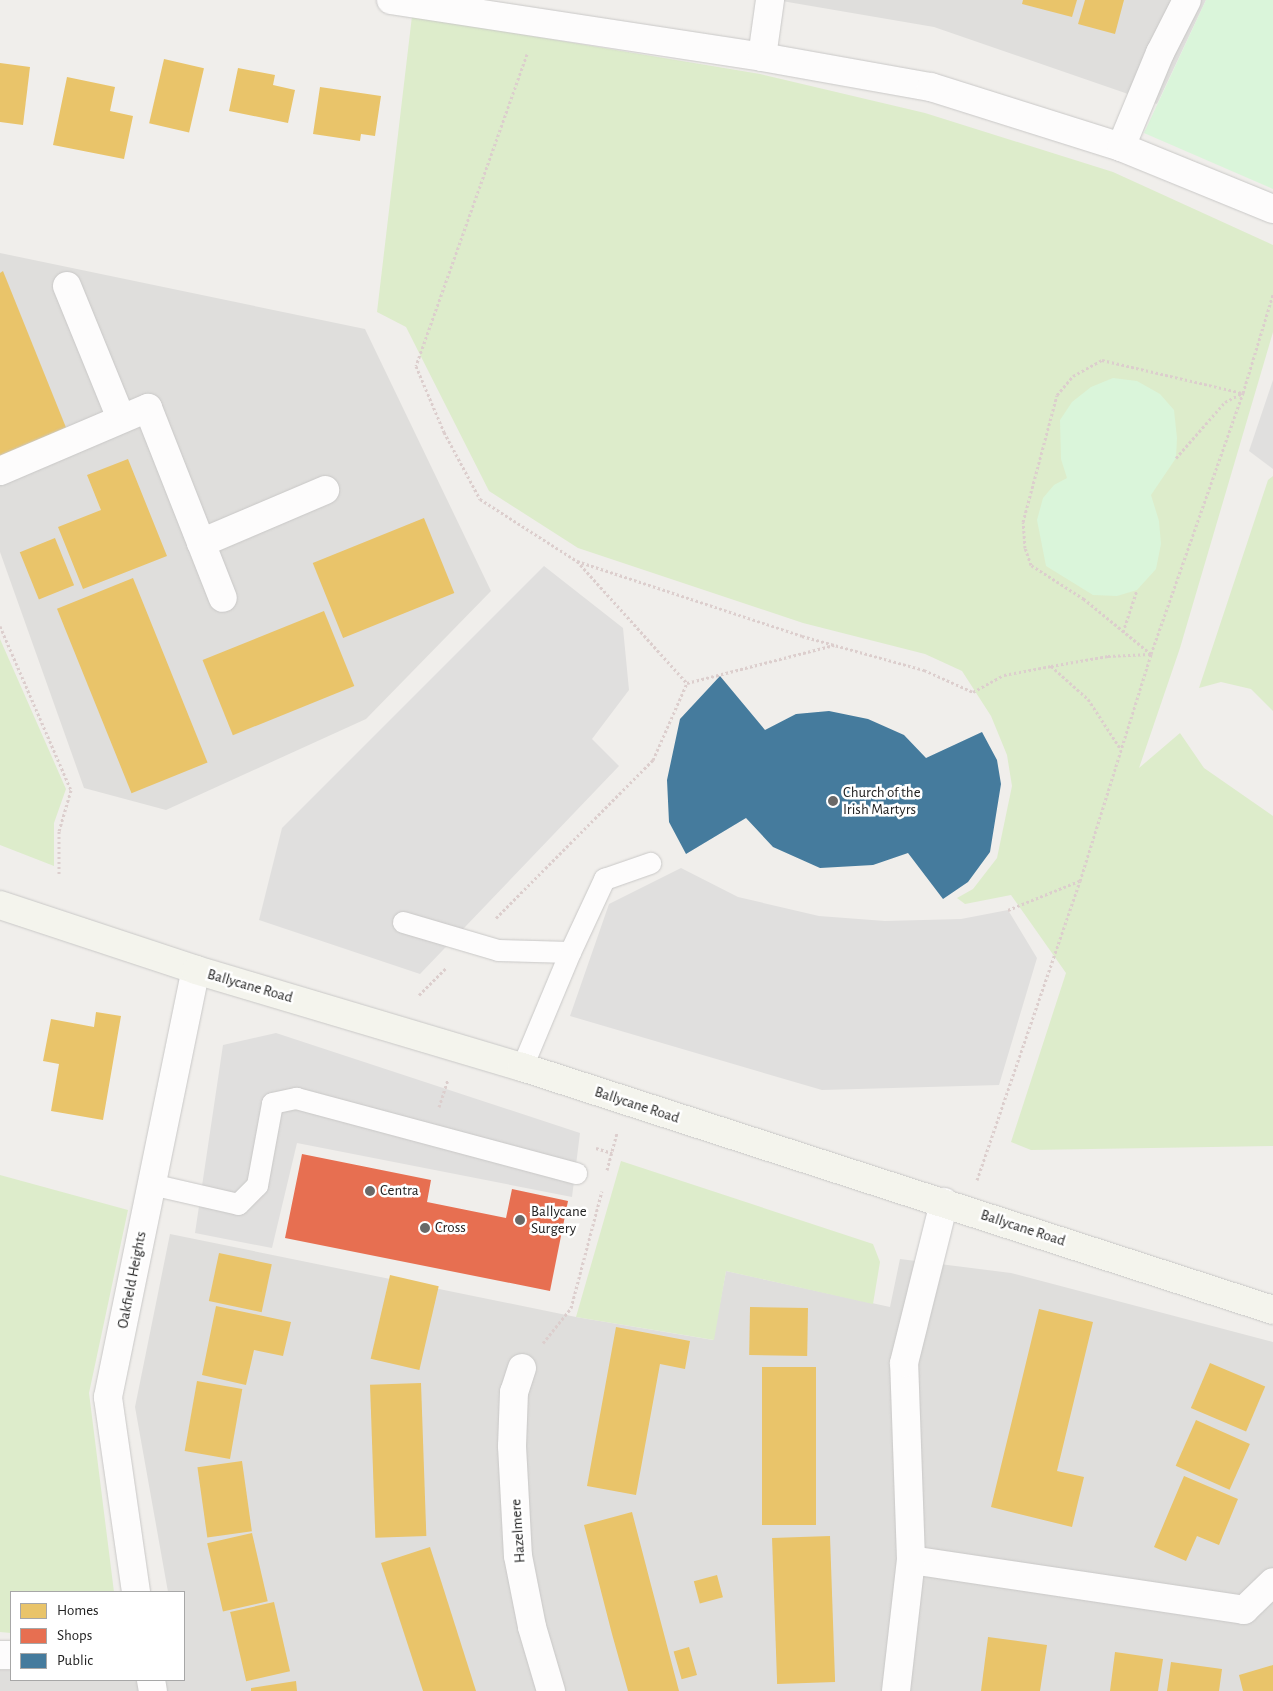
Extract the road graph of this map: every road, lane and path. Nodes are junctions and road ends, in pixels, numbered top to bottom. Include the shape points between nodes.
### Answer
1 (391, 0) edge
2 (770, 0) edge
3 (1187, 0) edge
4 (538, 23) junction
5 (762, 57) junction
6 (1121, 146) junction
7 (1273, 209) edge
8 (67, 286) dead end
9 (1273, 294) edge
10 (1243, 393) junction
11 (121, 418) junction
12 (1176, 458) dead end
13 (0, 471) edge
14 (325, 490) dead end
15 (201, 542) junction
16 (577, 560) junction
17 (1137, 590) dead end
18 (223, 598) dead end
19 (0, 626) edge
20 (1124, 632) junction
21 (835, 645) junction
22 (1151, 654) junction
23 (1051, 666) junction
24 (687, 683) junction
25 (1120, 748) junction
26 (650, 863) dead end
27 (59, 874) dead end
28 (1080, 881) junction
29 (0, 905) edge
30 (1008, 910) dead end
31 (403, 922) dead end
32 (472, 942) junction
33 (570, 952) junction
34 (196, 970) junction
35 (419, 995) dead end
36 (458, 1047) junction
37 (522, 1067) junction
38 (626, 1101) junction
39 (431, 1133) junction
40 (576, 1173) dead end
41 (605, 1180) dead end
42 (151, 1184) junction
43 (602, 1190) dead end
44 (956, 1206) junction
45 (1273, 1310) edge
46 (522, 1368) joint
47 (910, 1560) junction
48 (1273, 1582) edge
49 (136, 1591) edge
50 (551, 1691) edge
51 (896, 1691) edge

1 - 4 street
2 - 5 street
3 - 6 street via 1160,53
4 - 5 street
4 - 16 path via 416,366 444,432 480,499
5 - 6 street via 931,87
6 - 7 street
8 - 11 street
9 - 10 path
10 - 12 path via 1225,402
10 - 20 path via 1102,360 1073,376 1057,395 1022,522 1025,548 1031,565 1084,599
10 - 22 path
11 - 13 street
11 - 15 street via 148,408
14 - 15 street
15 - 18 street
16 - 21 path
16 - 24 path
17 - 20 path
19 - 27 path via 71,790 59,831
20 - 22 path
21 - 23 path via 924,670 973,692 1004,674
21 - 24 path
22 - 23 path via 1108,656
22 - 25 path
23 - 25 path via 1088,699
24 - 32 path via 653,760
25 - 28 path
26 - 33 lane via 604,879
28 - 30 path
28 - 44 path
29 - 34 main road, Ballycane Road
31 - 32 lane
32 - 33 lane via 498,950
32 - 35 path
33 - 37 lane
34 - 36 main road, Ballycane Road
34 - 42 street, Oakfield Heights
36 - 37 main road, Ballycane Road
36 - 39 path
37 - 38 main road, Ballycane Road
38 - 41 path
38 - 44 main road, Ballycane Road
39 - 40 lane
39 - 42 lane via 296,1098 272,1103 258,1184 238,1204
42 - 49 street, Oakfield Heights via 108,1397
43 - 46 path via 571,1308
44 - 45 main road, Ballycane Road
44 - 47 street via 904,1363
46 - 50 street, Hazelmere via 514,1392 512,1446 518,1556 532,1627
47 - 48 street via 1244,1610
47 - 51 street

